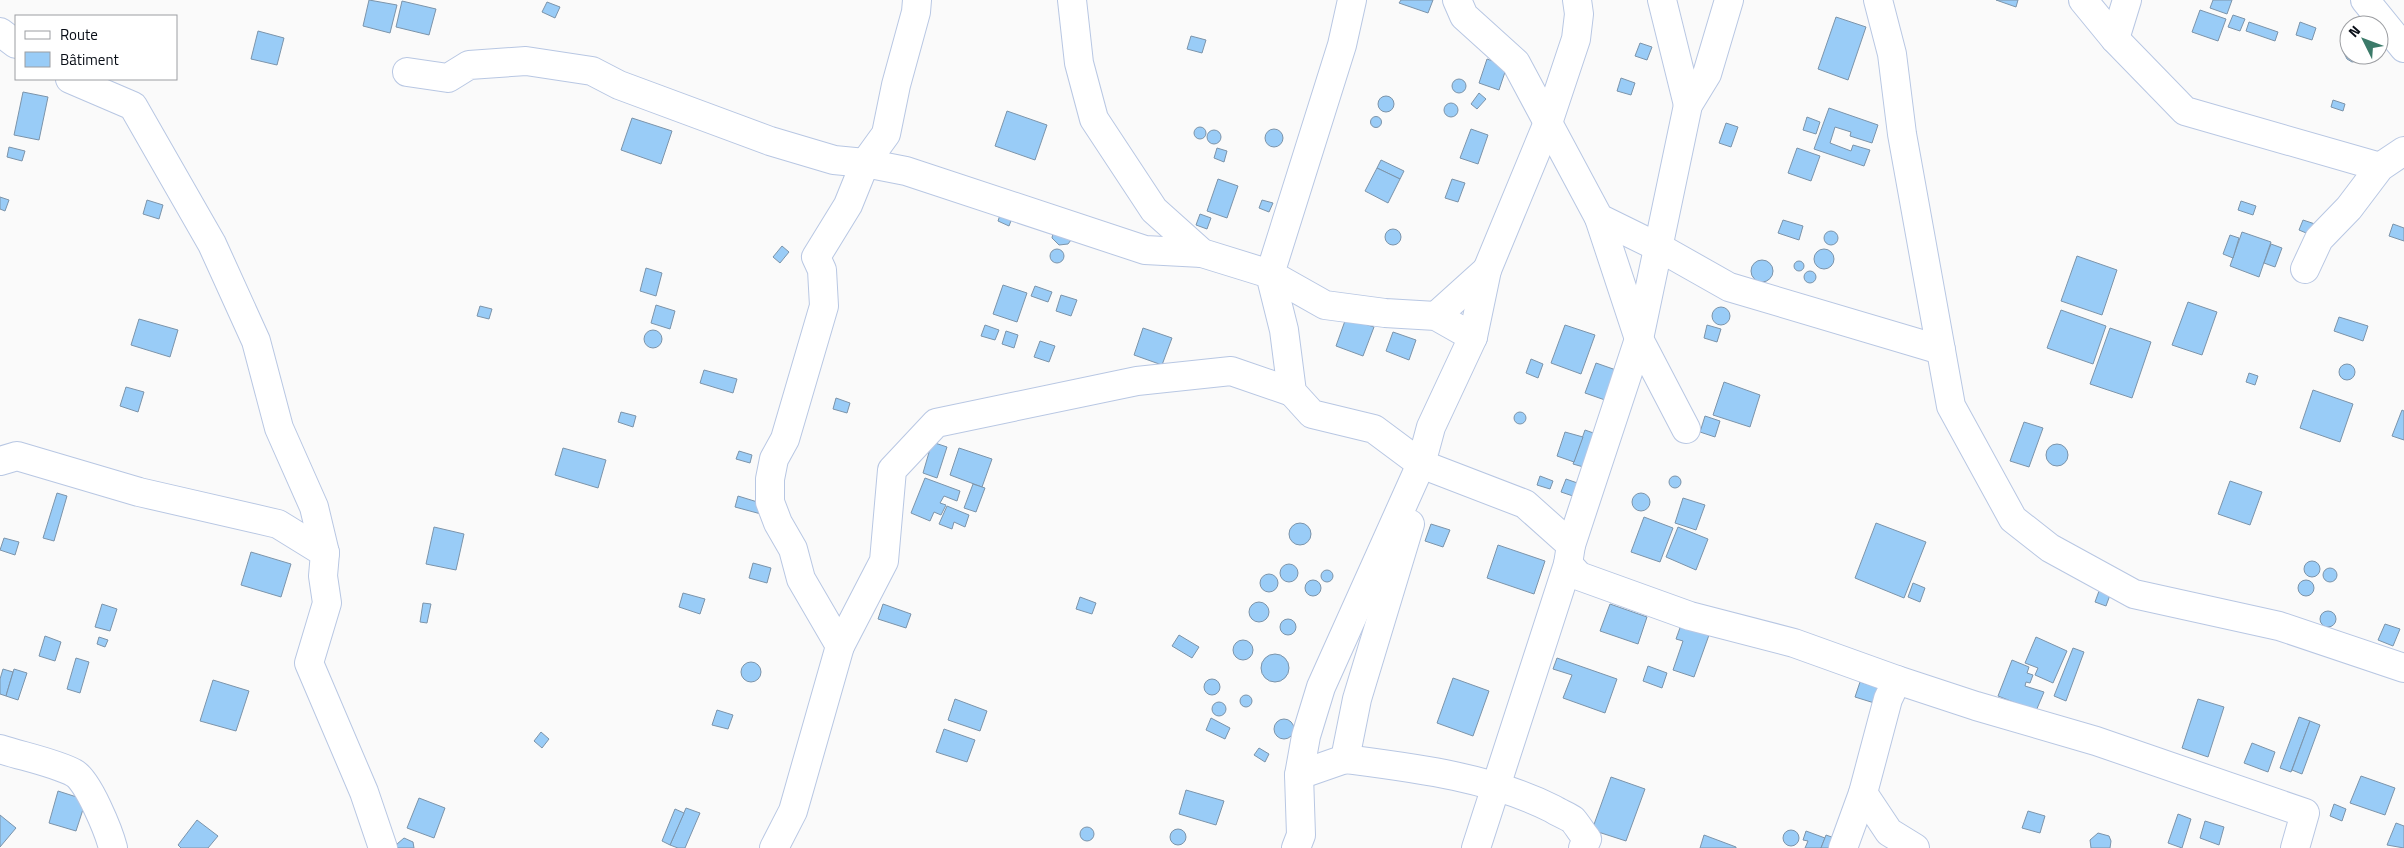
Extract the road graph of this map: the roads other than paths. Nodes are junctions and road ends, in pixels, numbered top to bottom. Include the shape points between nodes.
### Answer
1 (917, 0) edge
2 (1072, 0) edge
3 (1352, 0) edge
4 (1457, 0) edge
5 (1577, 0) edge
6 (1662, 0) edge
7 (1729, 0) edge
8 (1878, 0) edge
9 (2082, 0) edge
10 (2127, 0) edge
11 (2365, 0) edge
12 (0, 32) edge
13 (2115, 39) junction
14 (15, 43) edge
15 (2404, 48) edge
16 (407, 72) dead end
17 (72, 80) edge
18 (1688, 105) junction
19 (1549, 120) junction
20 (2404, 150) edge
21 (865, 163) junction
22 (2380, 167) junction
23 (1599, 218) junction
24 (1660, 248) junction
25 (1202, 253) junction
26 (2305, 269) dead end
27 (1487, 270) junction
28 (1270, 274) junction
29 (1436, 316) junction
30 (1472, 337) junction
31 (1639, 339) junction
32 (1941, 350) junction
33 (1292, 392) junction
34 (1686, 429) dead end
35 (6, 455) edge
36 (1421, 464) junction
37 (325, 553) junction
38 (1570, 554) junction
39 (840, 646) junction
40 (2404, 668) edge
41 (1898, 680) junction
42 (0, 749) edge
43 (1345, 759) junction
44 (1299, 776) junction
45 (1495, 787) junction
46 (1862, 793) junction
47 (113, 848) edge
48 (383, 848) edge
49 (774, 848) edge
50 (1296, 848) edge
51 (1476, 848) edge
52 (1583, 848) edge
53 (1844, 848) edge
54 (1915, 848) edge
55 (2295, 848) edge

1 - 21 street via 886,134
2 - 25 street via 1079,63 1094,119 1154,210
3 - 28 street via 1342,45
4 - 19 street via 1464,16 1516,63
5 - 19 street via 1576,39
6 - 18 street
7 - 18 street via 1707,74
8 - 32 street via 1892,54 1902,134
9 - 13 street
10 - 13 street
11 - 15 street
12 - 14 street
13 - 22 street via 2185,111
16 - 21 street via 448,78 469,65 526,60 592,71 619,85 770,141 834,160
17 - 37 street via 133,106 212,244 256,341 279,428 314,507
18 - 24 street
19 - 23 street
19 - 27 street
20 - 22 street
21 - 25 street via 906,171 1145,250
21 - 39 street via 848,204 816,258 822,270 824,306 786,439 774,459 770,479 770,502 793,549 801,579
22 - 26 street via 2349,208 2319,239
23 - 24 street
23 - 31 street
24 - 31 street
24 - 32 street via 1729,287
25 - 28 street
27 - 29 street
27 - 30 street
28 - 29 street via 1325,305 1385,314
28 - 33 street via 1284,330
29 - 30 street
30 - 36 street via 1431,427
31 - 34 street
31 - 38 street
32 - 40 street via 1951,406 2012,519 2050,548 2134,594 2279,626
33 - 36 street via 1312,414 1374,429
33 - 39 street via 1231,371 1137,381 936,423 892,470 884,561
35 - 37 street via 139,492 278,524
36 - 38 street via 1525,504
36 - 43 street via 1416,506 1357,699
36 - 44 street via 1321,687 1306,736
37 - 48 street via 323,576 327,603 309,664 364,792
38 - 41 street via 1579,576 1690,616 1794,643
38 - 45 street
39 - 49 street via 793,811
41 - 46 street via 1888,700
41 - 55 street via 2096,741 2305,812
42 - 47 street via 76,774 94,800
43 - 44 street
43 - 45 street via 1408,767
44 - 50 street via 1301,835
45 - 51 street
45 - 52 street via 1572,819 1586,839
46 - 53 street
46 - 54 street via 1889,832

